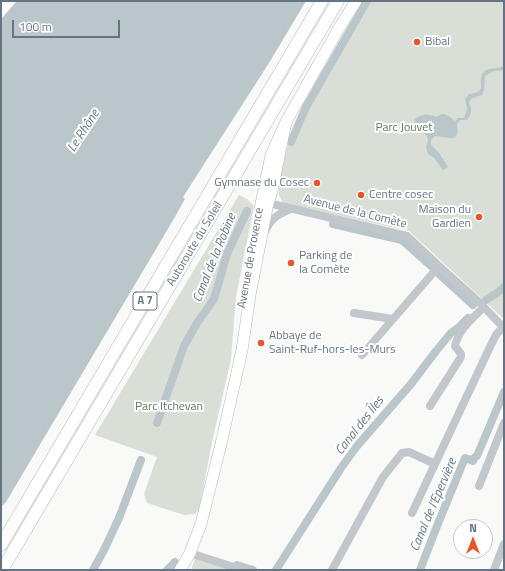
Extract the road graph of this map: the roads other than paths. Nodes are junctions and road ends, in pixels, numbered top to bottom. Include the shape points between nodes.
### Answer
1 (322, 1) edge
2 (338, 1) edge
3 (356, 1) edge
4 (265, 202) junction
5 (290, 209) junction
6 (260, 246) junction
7 (439, 266) junction
8 (484, 307) junction
9 (354, 313) dead end
10 (393, 320) junction
11 (503, 327) edge
12 (242, 350) junction
13 (362, 355) dead end
14 (430, 406) dead end
15 (504, 423) edge
16 (434, 464) junction
17 (479, 486) dead end
18 (412, 513) dead end
19 (504, 544) edge
20 (1, 545) edge
21 (190, 553) junction
22 (495, 568) edge
23 (2, 570) edge
24 (180, 570) edge
25 (243, 570) edge
26 (332, 570) edge
27 (504, 570) edge

1 - 20 highway, Autoroute du Soleil / A 7
2 - 23 highway, Autoroute du Soleil / A 7
3 - 4 main road, Avenue de Provence via 286,122 271,155
4 - 5 street, Avenue de la Comète
4 - 6 main road, Avenue de Provence
4 - 12 main road, Avenue de Provence via 241,306
5 - 6 street, Avenue de Provence via 271,220
5 - 7 street, Avenue de la Comète via 407,236
6 - 12 main road, Avenue de Provence
7 - 8 street, Avenue de la Comète
7 - 10 street
8 - 11 street, Avenue de la Comète
8 - 14 street via 456,339 455,346 461,357
9 - 10 street
10 - 13 street
11 - 16 street via 496,335
12 - 21 main road, Avenue de Provence via 201,524
15 - 17 street
16 - 18 street
16 - 26 street via 409,452 402,453 383,477
19 - 22 street
21 - 24 main road, Avenue de Provence
21 - 25 street
22 - 27 street

